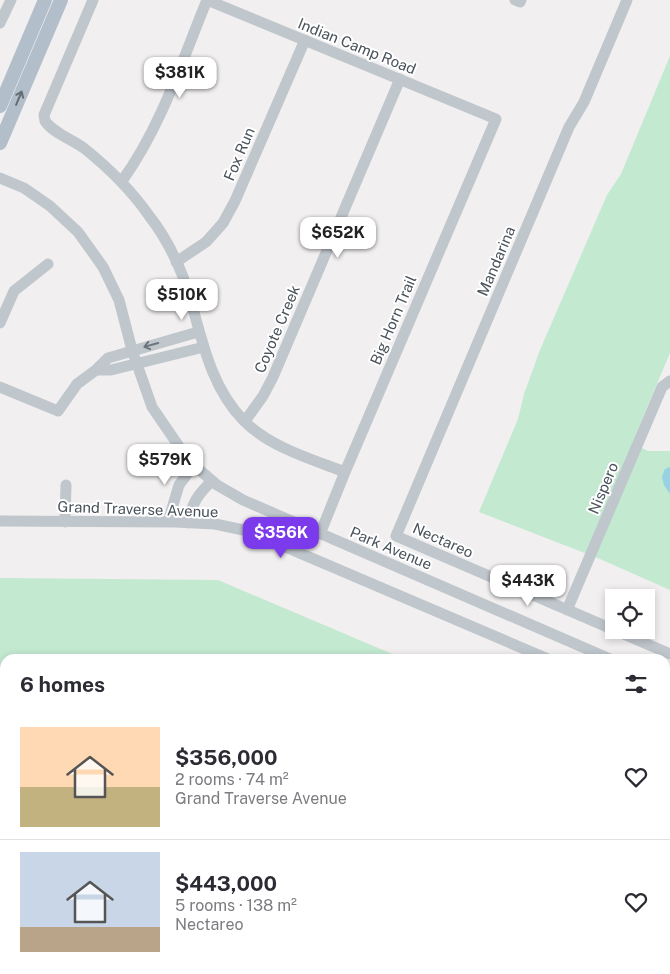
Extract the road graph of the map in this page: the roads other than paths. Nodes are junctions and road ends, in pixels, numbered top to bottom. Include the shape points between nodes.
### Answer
1 (11, 0) edge
2 (45, 0) edge
3 (61, 0) edge
4 (93, 0) edge
5 (207, 0) edge
6 (627, 0) edge
7 (0, 23) edge
8 (305, 40) junction
9 (400, 79) junction
10 (0, 106) edge
11 (496, 120) joint
12 (0, 143) edge
13 (0, 178) edge
14 (122, 181) junction
15 (176, 262) junction
16 (48, 264) dead end
17 (0, 323) edge
18 (198, 332) junction
19 (204, 347) junction
20 (132, 350) junction
21 (136, 362) junction
22 (96, 370) junction
23 (670, 381) edge
24 (0, 386) edge
25 (245, 422) junction
26 (194, 465) junction
27 (345, 472) junction
28 (212, 480) junction
29 (66, 485) dead end
30 (0, 520) edge
31 (65, 522) junction
32 (168, 522) junction
33 (188, 522) junction
34 (320, 534) junction
35 (396, 536) joint
36 (567, 610) junction
37 (536, 654) edge
38 (598, 654) edge
39 (670, 654) edge

1 - 7 street
2 - 10 main road
12 -> 3 main road
4 - 14 street via 44,115 48,125 83,147
5 - 8 street, Indian Camp Road
5 - 14 street via 157,120
6 - 35 street, Mandarina via 584,102 569,127
8 - 9 street, Indian Camp Road
8 - 15 street, Fox Run via 235,201 206,242
9 - 11 street, Indian Camp Road
9 - 25 street, Coyote Creek via 273,377
11 - 27 street, Big Horn Trail
13 - 20 street, Park Avenue via 24,188 78,232 103,267 119,300
14 - 15 street via 167,240
15 - 18 street
16 - 17 street via 14,291
18 - 19 street
18 -> 20 street
19 - 21 street
19 - 25 street via 214,377
20 - 21 street, Park Avenue
20 - 22 street via 108,358
21 - 22 street via 112,370
21 - 26 street, Park Avenue via 152,407
22 - 24 street via 77,384 58,411
23 - 36 street, Nispero via 662,387
25 - 27 street via 274,442
26 - 28 street, Park Avenue
26 - 32 street via 179,485
27 - 34 street, Big Horn Trail
28 - 33 street via 200,492
28 - 34 street, Park Avenue via 243,500
29 - 31 street
30 - 31 street, Grand Traverse Avenue
31 - 32 street, Grand Traverse Avenue
32 - 33 street, Grand Traverse Avenue
33 - 37 street, Grand Traverse Avenue via 248,531
34 - 38 street, Park Avenue
35 - 36 street, Nectareo
36 - 39 street, Nectareo

